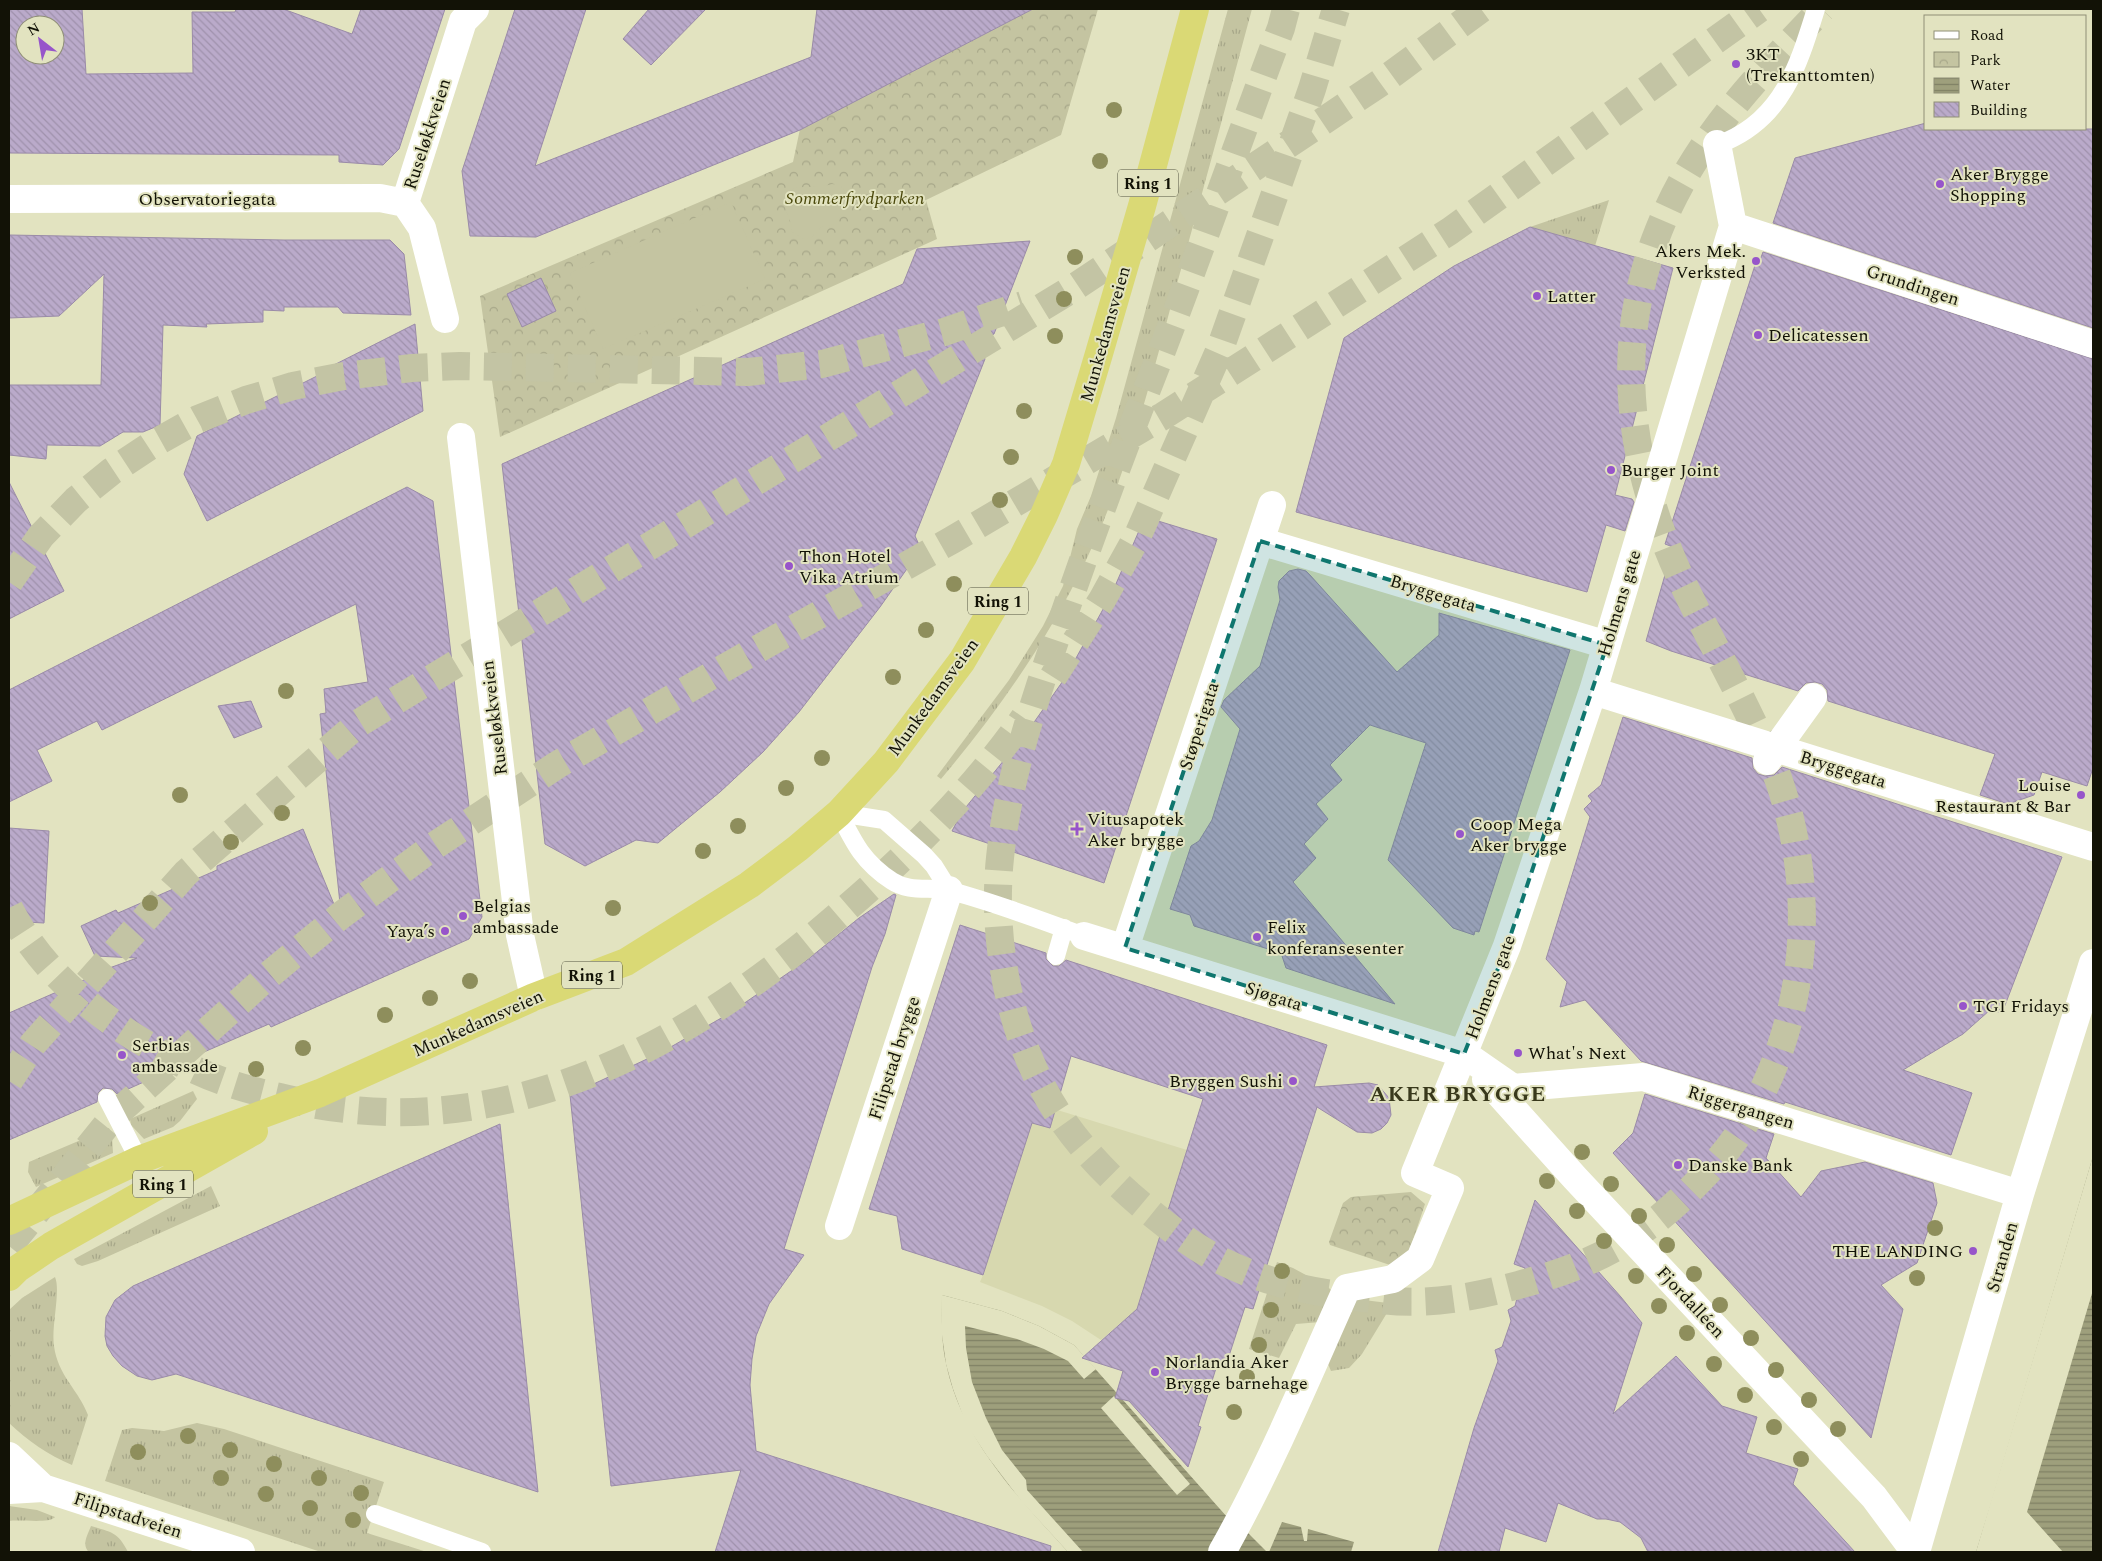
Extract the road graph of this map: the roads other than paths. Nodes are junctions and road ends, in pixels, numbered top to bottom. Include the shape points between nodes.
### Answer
1 (475, 9) edge
2 (1195, 9) edge
3 (1816, 9) edge
4 (1722, 142) joint
5 (9, 199) edge
6 (405, 203) junction
7 (1733, 226) junction
8 (445, 318) dead end
9 (2090, 354) edge
10 (461, 437) dead end
11 (1272, 505) dead end
12 (1260, 541) junction
13 (1607, 645) junction
14 (1593, 691) junction
15 (1814, 696) dead end
16 (1771, 754) junction
17 (839, 813) junction
18 (2093, 847) edge
19 (949, 890) junction
20 (1074, 932) junction
21 (1125, 948) junction
22 (1056, 956) dead end
23 (2093, 963) edge
24 (534, 997) junction
25 (1464, 1054) junction
26 (320, 1093) junction
27 (107, 1098) dead end
28 (139, 1160) junction
29 (2020, 1194) junction
30 (9, 1221) edge
31 (839, 1226) dead end
32 (9, 1277) edge
33 (9, 1456) edge
34 (43, 1488) junction
35 (9, 1490) edge
36 (375, 1514) dead end
37 (241, 1552) edge
38 (482, 1552) edge
39 (1222, 1552) edge
40 (1915, 1552) edge

1 - 6 street, Ruseløkkveien via 463,22
2 - 17 highway, Munkedamsveien / Ring 1 via 1098,357 1066,464 1044,515 962,661 886,762
3 - 4 lane via 1799,60 1782,95 1747,132
4 - 7 street, Holmens gate
5 - 6 street, Observatoriegata via 380,198
6 - 8 street, Ruseløkkveien via 422,228
7 - 9 street, Grundingen
7 - 13 street, Holmens gate
10 - 24 street, Ruseløkkveien via 520,935
11 - 12 street, Støperigata
12 - 13 street, Bryggegata
12 - 21 street, Støperigata
13 - 14 street, Holmens gate
14 - 16 street, Bryggegata
14 - 25 street, Holmens gate via 1507,946
15 - 16 street
16 - 18 street, Bryggegata
17 - 19 lane via 884,820 924,855
17 - 19 lane via 856,847 876,870 910,888
17 - 24 highway, Munkedamsveien / Ring 1 via 749,885 674,934 626,962
19 - 20 lane
19 - 31 street, Filipstad brygge
20 - 21 street, Sjøgata
20 - 22 lane
21 - 25 street, Sjøgata
23 - 29 street, Stranden
24 - 26 highway, Munkedamsveien / Ring 1
25 - 29 street, Riggergangen via 1513,1088 1643,1076
25 - 39 street, Holmens gate via 1415,1173 1450,1188 1420,1259 1393,1278 1347,1288 1266,1467
25 - 40 street, Fjordalléen via 1874,1497
26 - 28 highway, Munkedamsveien / Ring 1
26 - 32 highway, Munkedamsveien / Ring 1 via 52,1246
27 - 28 lane
28 - 30 highway, Munkedamsveien / Ring 1
29 - 40 street, Stranden
33 - 34 street, Filipstadveien
34 - 35 street, Filipstadveien
34 - 37 street, Filipstadveien
36 - 38 lane

